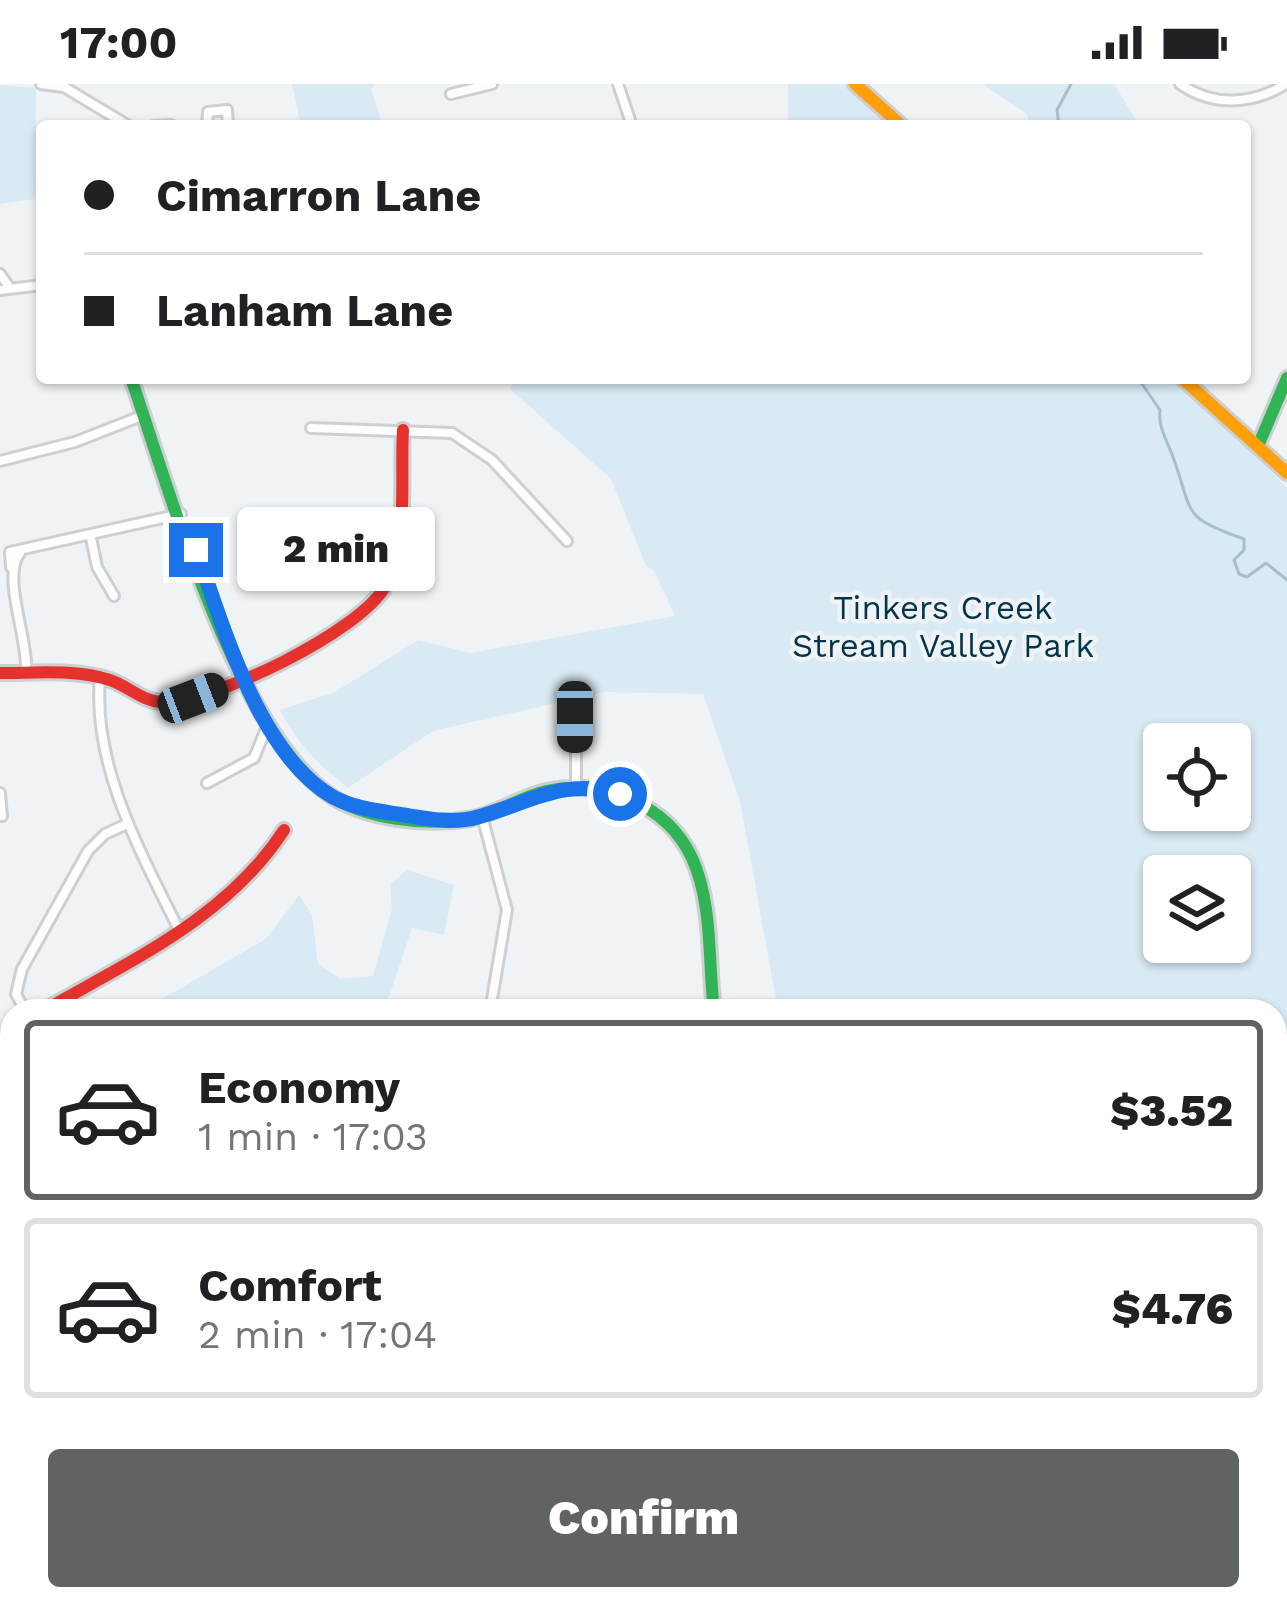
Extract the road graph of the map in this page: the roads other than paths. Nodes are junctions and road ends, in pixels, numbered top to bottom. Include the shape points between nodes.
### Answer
1 (41, 84) edge
2 (492, 84) edge
3 (618, 84) edge
4 (855, 84) edge
5 (1180, 84) edge
6 (1286, 84) edge
7 (451, 94) dead end
8 (119, 120) edge
9 (207, 120) edge
10 (228, 120) edge
11 (630, 120) edge
12 (895, 120) edge
13 (0, 274) edge
14 (36, 286) edge
15 (5, 289) edge
16 (1287, 378) edge
17 (133, 384) edge
18 (1189, 384) edge
19 (145, 415) junction
20 (310, 428) dead end
21 (403, 430) junction
22 (1258, 446) junction
23 (0, 461) edge
24 (1287, 473) edge
25 (182, 514) junction
26 (351, 526) dead end
27 (396, 530) junction
28 (91, 538) junction
29 (567, 541) dead end
30 (113, 596) dead end
31 (0, 673) edge
32 (26, 674) junction
33 (100, 678) junction
34 (243, 678) junction
35 (575, 717) dead end
36 (270, 725) junction
37 (207, 783) dead end
38 (576, 786) junction
39 (0, 793) edge
40 (2, 816) edge
41 (482, 816) junction
42 (127, 824) junction
43 (284, 830) dead end
44 (178, 928) junction
45 (19, 999) edge
46 (63, 999) edge
47 (492, 999) edge
48 (712, 999) edge

1 - 8 street via 64,87
2 - 7 street
3 - 11 street
4 - 12 street
5 - 6 street via 1234,101
9 - 10 street via 208,112 227,110
13 - 15 street
14 - 15 street
16 - 22 street
17 - 19 street
18 - 22 street
19 - 23 street
19 - 25 street
20 - 21 street
21 - 27 street
21 - 29 street via 452,433 492,460
22 - 24 street
25 - 28 street
25 - 34 street
26 - 27 street
27 - 34 street via 384,592 351,620
28 - 30 street
28 - 32 street via 21,552 11,567
31 - 32 street
32 - 33 street
33 - 34 street via 164,703
33 - 42 street
34 - 36 street
35 - 38 street
36 - 37 street via 254,758
36 - 41 street via 332,796 439,820
38 - 41 street
38 - 48 street via 638,802 688,850 701,889
39 - 40 street
41 - 47 street via 507,918
42 - 44 street
42 - 45 street via 88,851 22,969
43 - 44 street via 250,879
44 - 46 street

